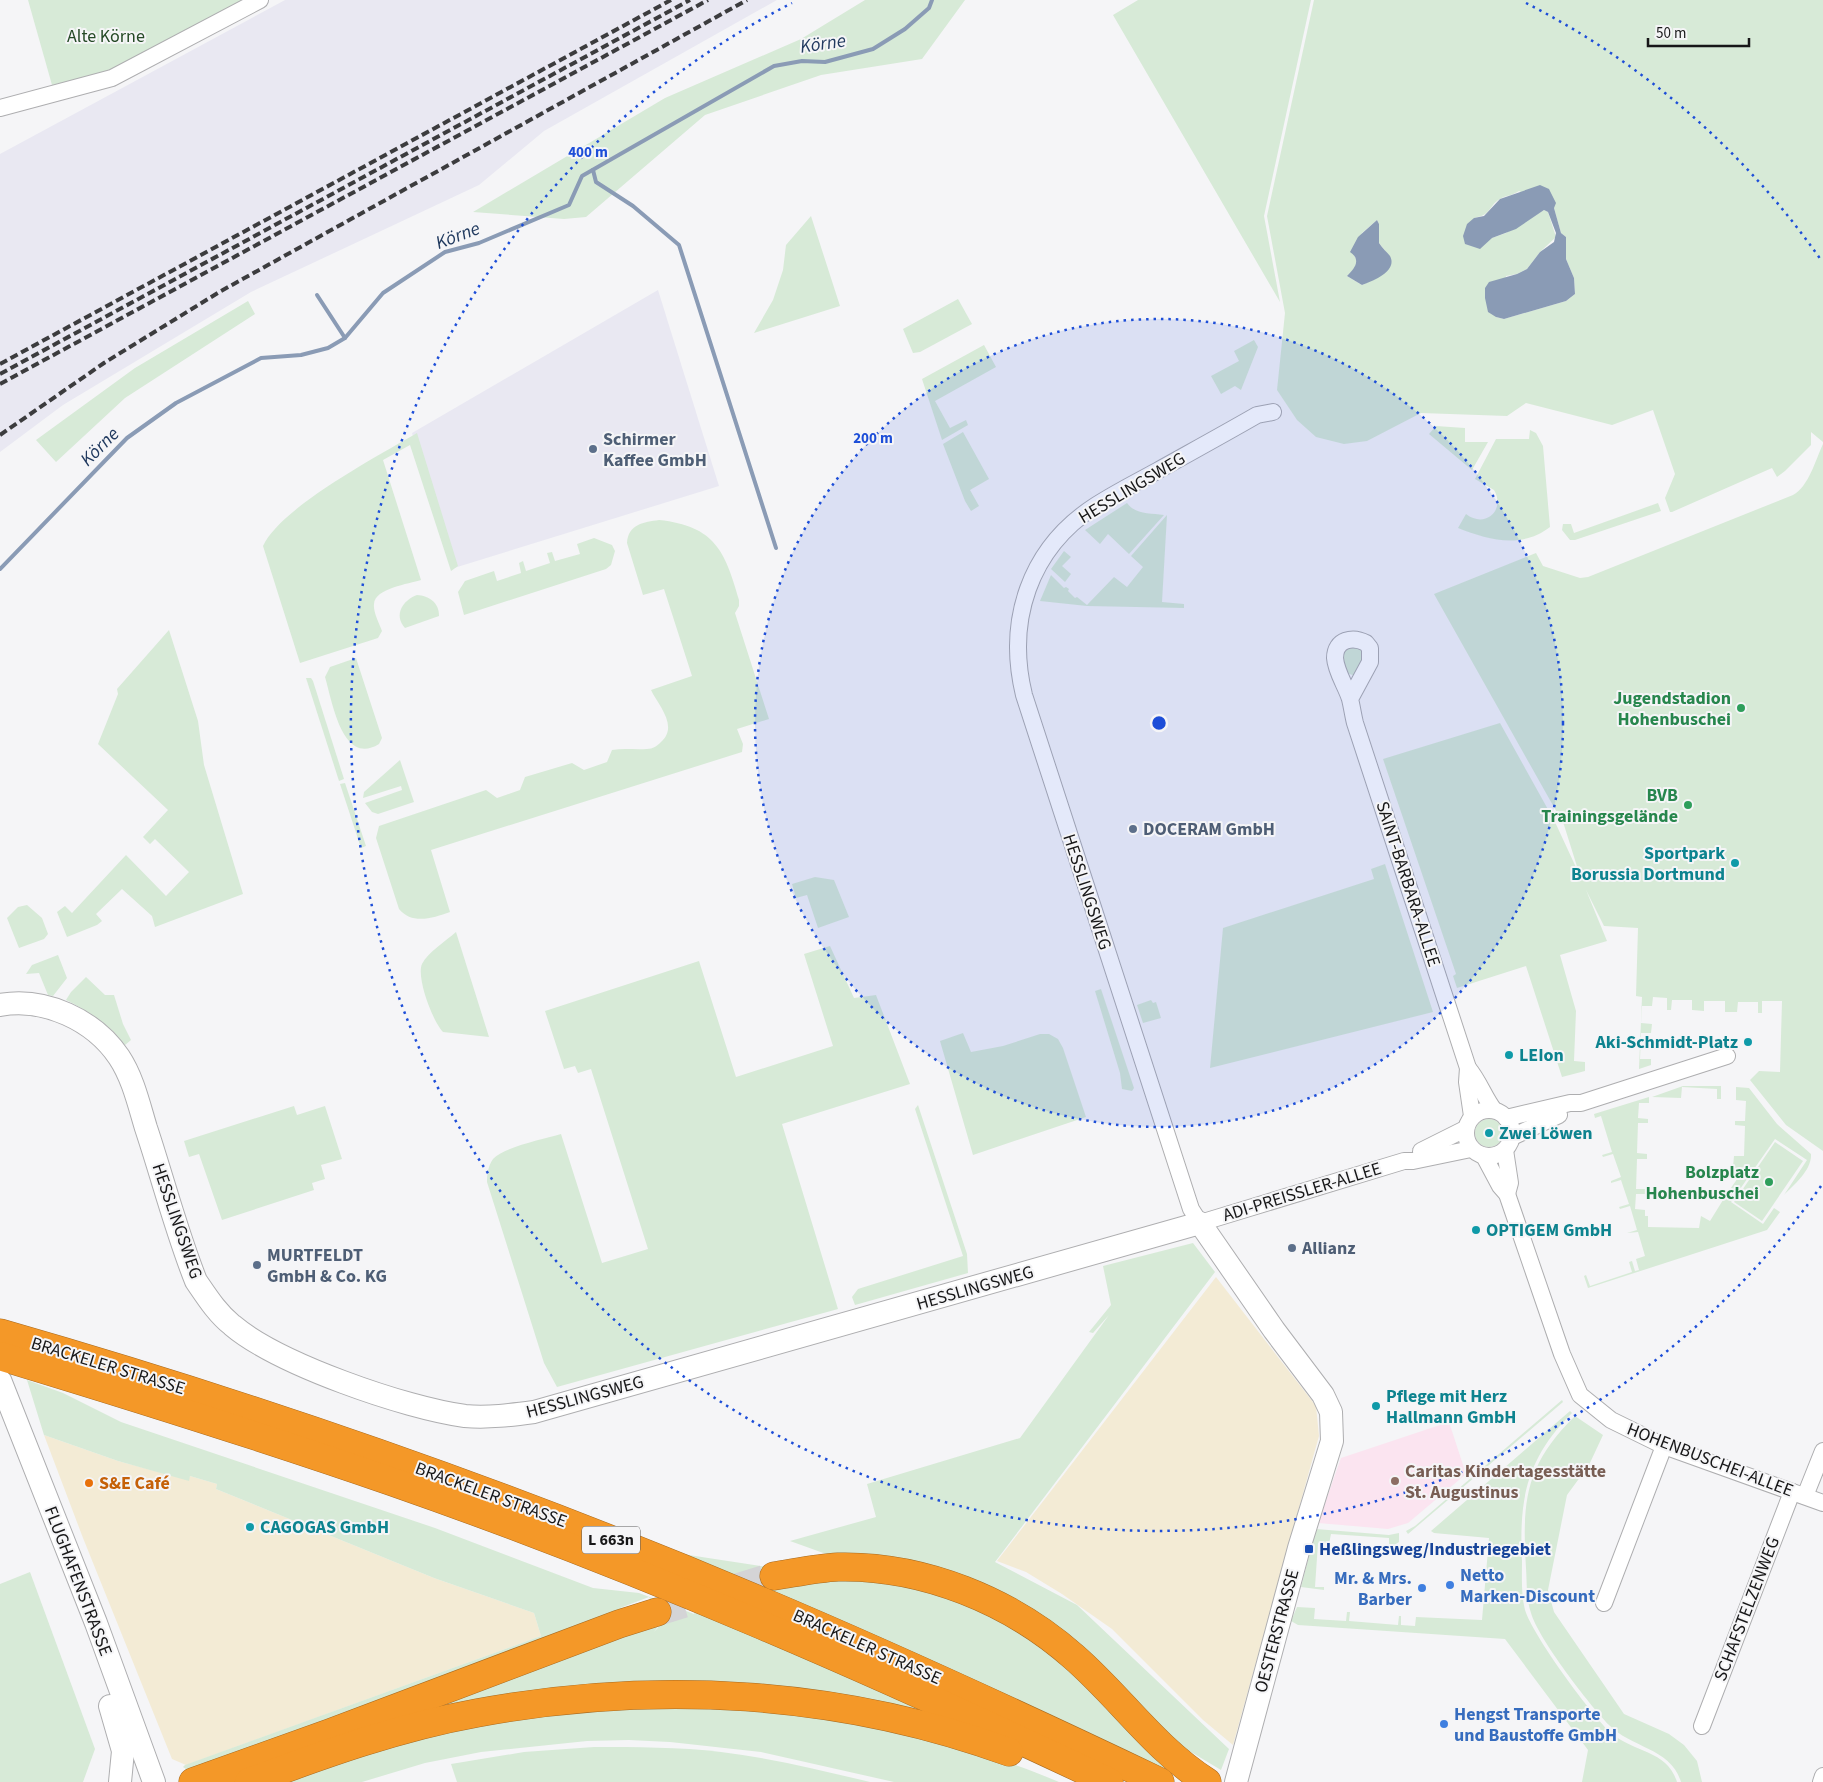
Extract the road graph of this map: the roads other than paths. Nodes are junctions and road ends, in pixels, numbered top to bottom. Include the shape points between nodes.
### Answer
1 (260, 0) edge
2 (0, 108) edge
3 (1273, 412) dead end
4 (1350, 699) dead end
5 (0, 1005) edge
6 (1727, 1056) dead end
7 (1468, 1068) junction
8 (1581, 1103) junction
9 (1500, 1114) junction
10 (1469, 1122) junction
11 (1508, 1143) junction
12 (1477, 1152) junction
13 (1404, 1161) junction
14 (1508, 1194) junction
15 (1200, 1224) junction
16 (0, 1333) edge
17 (0, 1356) edge
18 (0, 1380) edge
19 (1664, 1446) junction
20 (1823, 1451) edge
21 (1799, 1494) junction
22 (1823, 1503) edge
23 (774, 1576) tunnel mouth
24 (1604, 1603) dead end
25 (657, 1612) tunnel mouth
26 (96, 1623) junction
27 (1702, 1726) dead end
28 (1823, 1776) edge
29 (1203, 1780) edge
30 (120, 1782) edge
31 (154, 1782) edge
32 (193, 1782) edge
33 (249, 1782) edge
34 (1092, 1782) edge
35 (1109, 1782) edge
36 (1160, 1782) edge
37 (1236, 1782) edge
38 (1821, 1782) edge

1 - 2 street via 112,78
3 - 15 street, HESSLINGSWEG via 1250,419 1101,502 1075,521 1037,568 1025,596 1018,628 1017,662 1030,714 1190,1209
4 - 7 street, SAINT-BARBARA-ALLEE via 1355,723
5 - 15 street, HESSLINGSWEG via 19,1003 61,1011 94,1030 119,1058 134,1089 196,1281 231,1324 268,1349 326,1374 444,1412 487,1417 534,1412
6 - 8 street, ADI-PREISSLER-ALLEE
7 - 9 street, SAINT-BARBARA-ALLEE via 1486,1099
7 - 10 street, SAINT-BARBARA-ALLEE
8 - 9 street, ADI-PREISSLER-ALLEE
8 - 11 street, ADI-PREISSLER-ALLEE via 1573,1110 1531,1126
9 - 10 street, ADI-PREISSLER-ALLEE via 1482,1110
9 - 11 street via 1511,1127
10 - 12 street via 1465,1136
10 - 13 street, ADI-PREISSLER-ALLEE via 1442,1142 1412,1154
11 - 12 street, ADI-PREISSLER-ALLEE via 1491,1156
11 - 14 street, HOHENBUSCHEI-ALLEE
12 - 13 street, ADI-PREISSLER-ALLEE
12 - 14 street, HOHENBUSCHEI-ALLEE via 1490,1165 1500,1186
13 - 15 street, ADI-PREISSLER-ALLEE
14 - 19 street, HOHENBUSCHEI-ALLEE via 1562,1354 1580,1395 1610,1420
15 - 37 street, OESTERSTRASSE via 1274,1330 1318,1385 1331,1412 1333,1427
16 - 36 highway, BRACKELER STRASSE / L 663n via 209,1397 404,1462 617,1542 892,1657
17 - 35 highway, BRACKELER STRASSE / L 663n via 203,1418 395,1483 609,1563 882,1677
18 - 26 street, FLUGHAFENSTRASSE
19 - 21 street, HOHENBUSCHEI-ALLEE
19 - 24 street
20 - 21 street, SCHAFSTELZENWEG
21 - 22 street, HOHENBUSCHEI-ALLEE
21 - 27 street, SCHAFSTELZENWEG
23 - 29 highway via 837,1567 894,1572 951,1585 998,1604 1075,1657 1142,1728
25 - 32 highway
26 - 30 street via 93,1654 120,1735 124,1762
26 - 31 street, FLUGHAFENSTRASSE
28 - 38 street
33 - 34 highway via 362,1742 475,1713 552,1700 663,1693 762,1697 876,1714 974,1740

